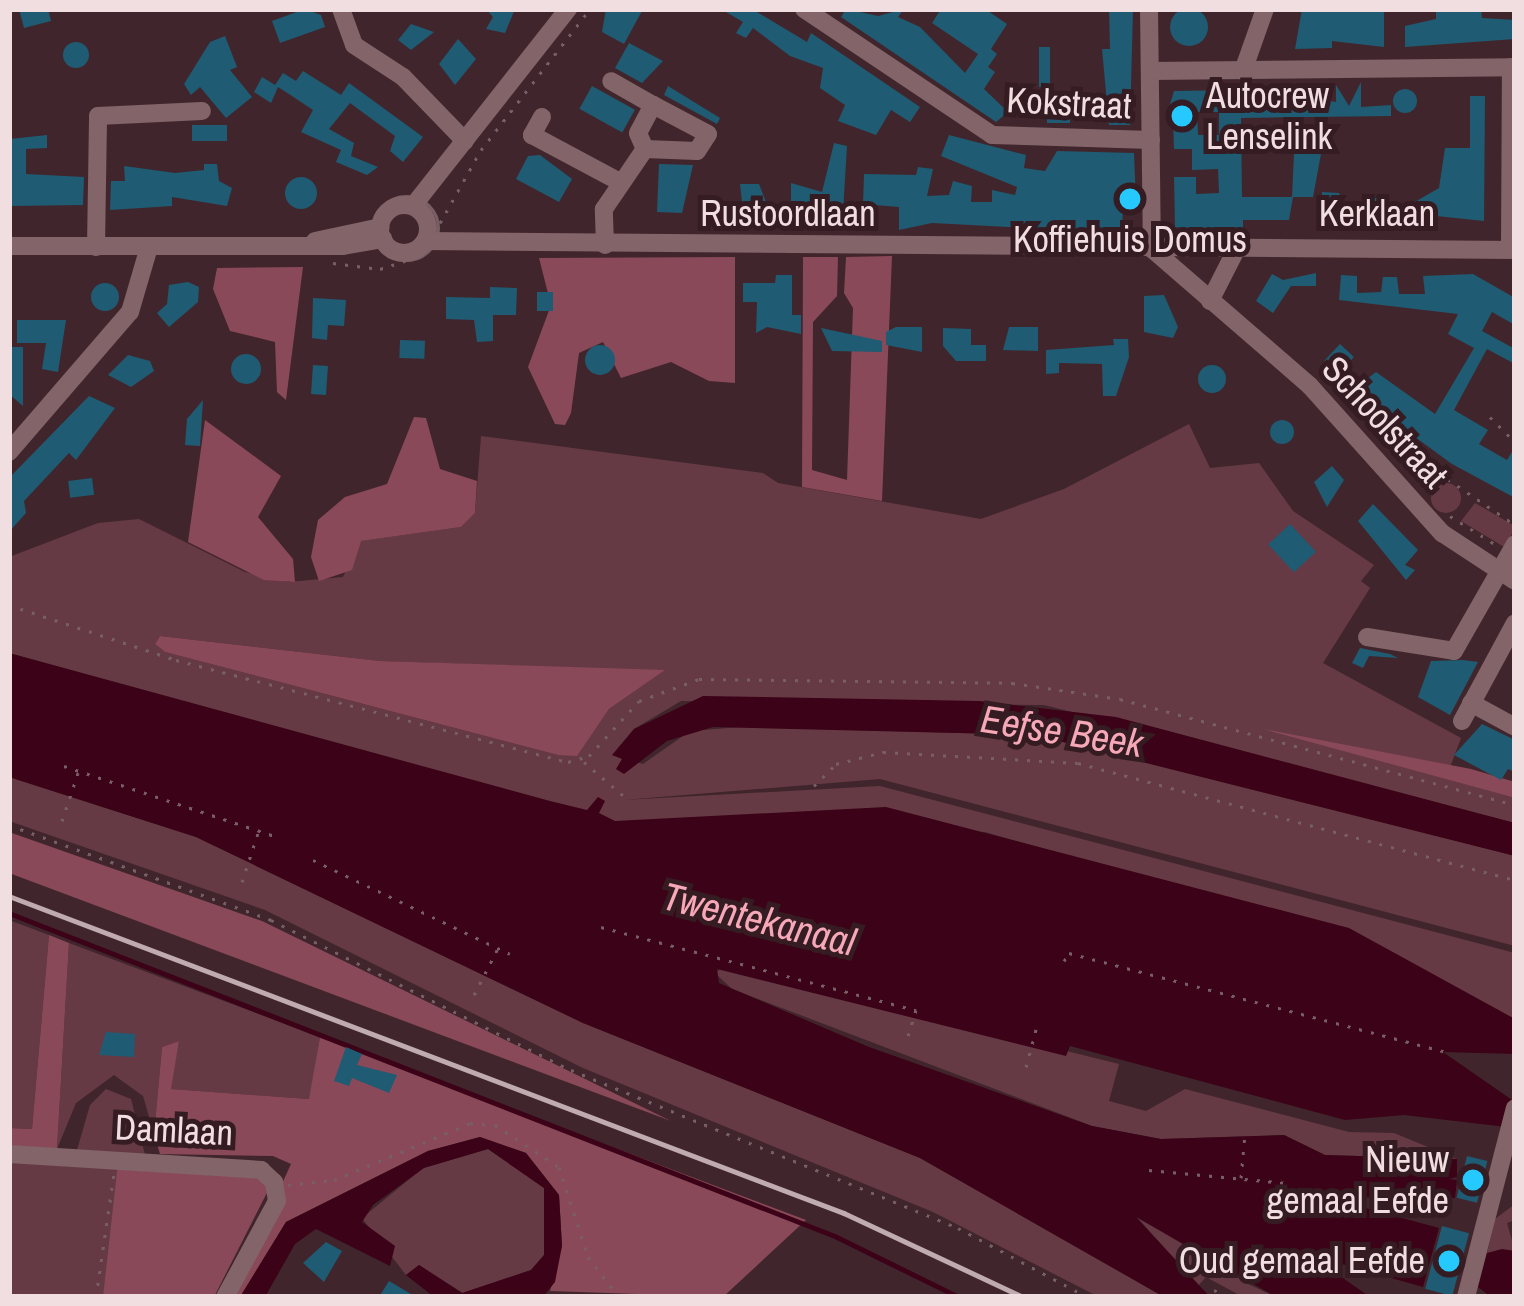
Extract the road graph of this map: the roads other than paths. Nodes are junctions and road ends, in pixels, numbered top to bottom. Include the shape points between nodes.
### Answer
1 (341, 9) edge
2 (568, 9) edge
3 (804, 9) edge
4 (1149, 9) edge
5 (1264, 9) edge
6 (1513, 67) edge
7 (1150, 71) junction
8 (1244, 71) junction
9 (611, 81) dead end
10 (652, 105) junction
11 (202, 111) dead end
12 (542, 117) dead end
13 (1151, 140) junction
14 (462, 143) junction
15 (645, 149) junction
16 (620, 182) junction
17 (424, 210) junction
18 (378, 234) junction
19 (429, 243) junction
20 (605, 245) junction
21 (9, 247) edge
22 (96, 247) junction
23 (149, 247) junction
24 (1238, 248) junction
25 (1512, 248) edge
26 (1152, 249) junction
27 (1210, 301) junction
28 (9, 452) edge
29 (1403, 454) road end
30 (1388, 471) junction
31 (1512, 549) edge
32 (1507, 577) edge
33 (1515, 623) edge
34 (1366, 637) dead end
35 (1515, 727) edge
36 (1515, 1108) edge
37 (9, 1154) edge
38 (225, 1297) edge
39 (1466, 1297) edge

1 - 14 street via 354,45 403,77
2 - 14 street
3 - 13 street, Kokstraat via 1007,141
4 - 7 street
5 - 8 street
6 - 8 street
6 - 25 street
7 - 8 street
7 - 13 street
9 - 10 street
10 - 15 street via 638,133
10 - 15 street via 708,134 698,151
11 - 22 street via 98,116
12 - 16 street via 532,135
13 - 26 street
14 - 17 street
15 - 16 street
16 - 20 street via 604,209
17 - 18 street via 395,206
17 - 19 street
18 - 19 street, Rustoordlaan via 406,253
18 - 23 street via 302,246
19 - 20 street, Rustoordlaan
20 - 26 street, Rustoordlaan
21 - 22 street
22 - 23 street
23 - 28 street via 130,312
24 - 25 street, Kerklaan
24 - 26 street
24 - 27 street
26 - 27 street, Schoolstraat
27 - 30 street, Schoolstraat
29 - 30 street
30 - 32 street, Schoolstraat via 1442,533
31 - 32 street
32 - 34 street via 1454,651
33 - 35 street via 1467,712
36 - 39 street
37 - 38 street, Damlaan via 254,1168 274,1182 273,1211

